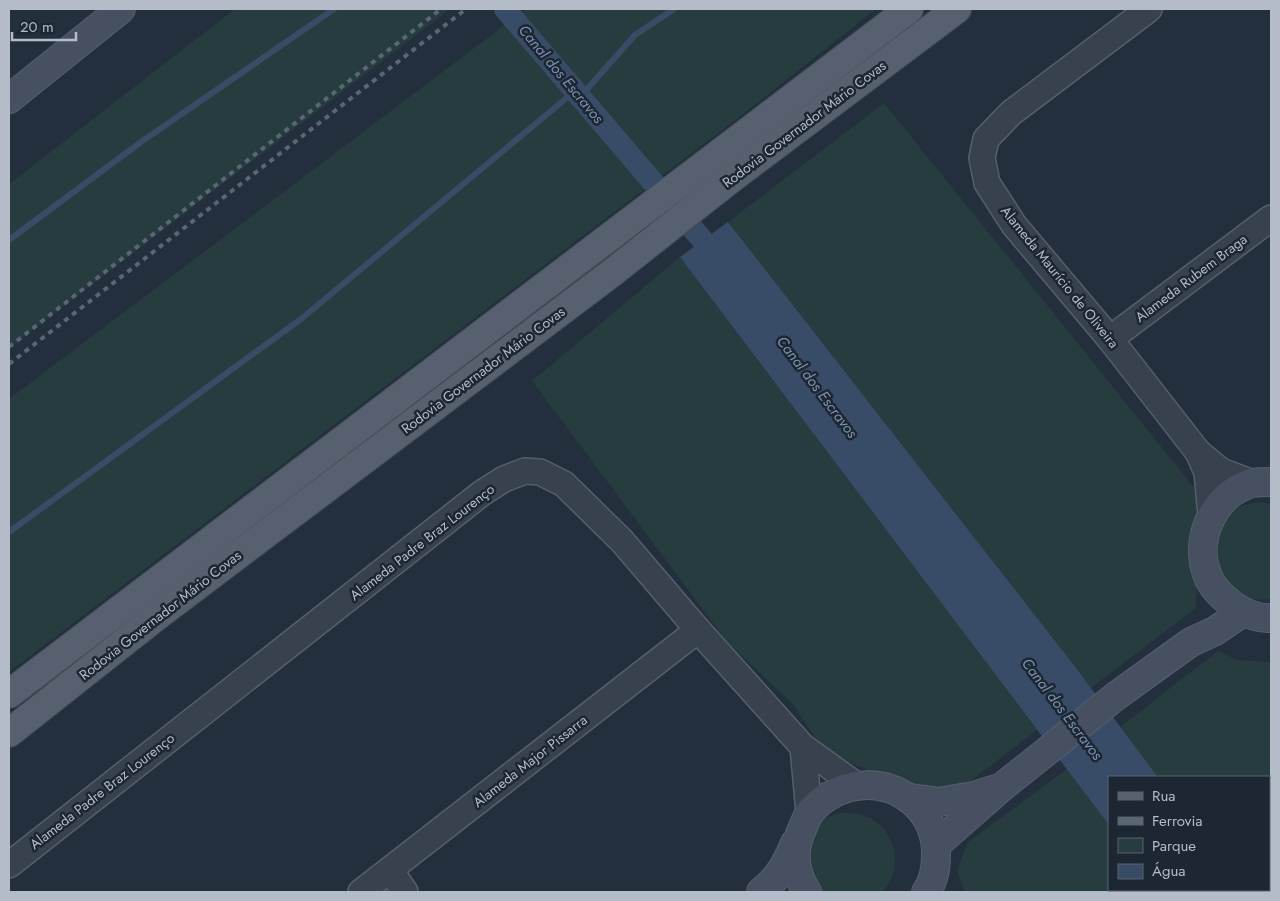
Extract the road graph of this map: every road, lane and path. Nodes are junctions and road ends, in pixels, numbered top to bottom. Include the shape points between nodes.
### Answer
1 (121, 9) edge
2 (909, 9) edge
3 (957, 9) edge
4 (1149, 9) edge
5 (9, 99) edge
6 (1271, 218) edge
7 (1110, 339) junction
8 (1198, 452) junction
9 (1262, 482) edge
10 (1211, 516) junction
11 (1232, 605) junction
12 (1271, 618) edge
13 (698, 630) junction
14 (9, 694) edge
15 (9, 733) edge
16 (803, 748) junction
17 (856, 785) junction
18 (1002, 787) junction
19 (908, 798) junction
20 (804, 825) junction
21 (936, 844) junction
22 (9, 865) edge
23 (390, 870) junction
24 (934, 885) edge
25 (361, 892) edge
26 (405, 892) edge
27 (761, 892) edge
28 (807, 892) edge

1 - 5 street
2 - 14 main road, Rodovia Governador Mário Covas
3 - 15 main road, Rodovia Governador Mário Covas via 157,616
4 - 7 street, Alameda Maurício de Oliveira via 1011,113 986,138 982,158 987,183 1014,225
6 - 7 street, Alameda Rubem Braga
7 - 8 street, Alameda Maurício de Oliveira
8 - 9 street, Alameda Maurício de Oliveira via 1221,471
8 - 10 street, Alameda Maurício de Oliveira via 1207,472
9 - 10 street via 1236,490
10 - 11 street via 1204,536 1203,558 1209,580
11 - 12 street
11 - 18 street via 1191,642 1116,696
13 - 16 street, Alameda Padre Braz Lourenço
13 - 22 street, Alameda Padre Braz Lourenço via 622,541 564,484 540,472 525,471 482,493
13 - 23 street, Alameda Major Pissarra
16 - 17 street, Alameda Padre Braz Lourenço
16 - 20 street
17 - 19 street via 892,789
17 - 20 street via 822,800
18 - 19 street via 958,800 938,802
18 - 21 street
19 - 21 street via 932,826
20 - 27 street via 776,880
20 - 28 street via 796,853 797,869
21 - 24 street
23 - 25 street, Alameda Major Pissarra
23 - 26 street

